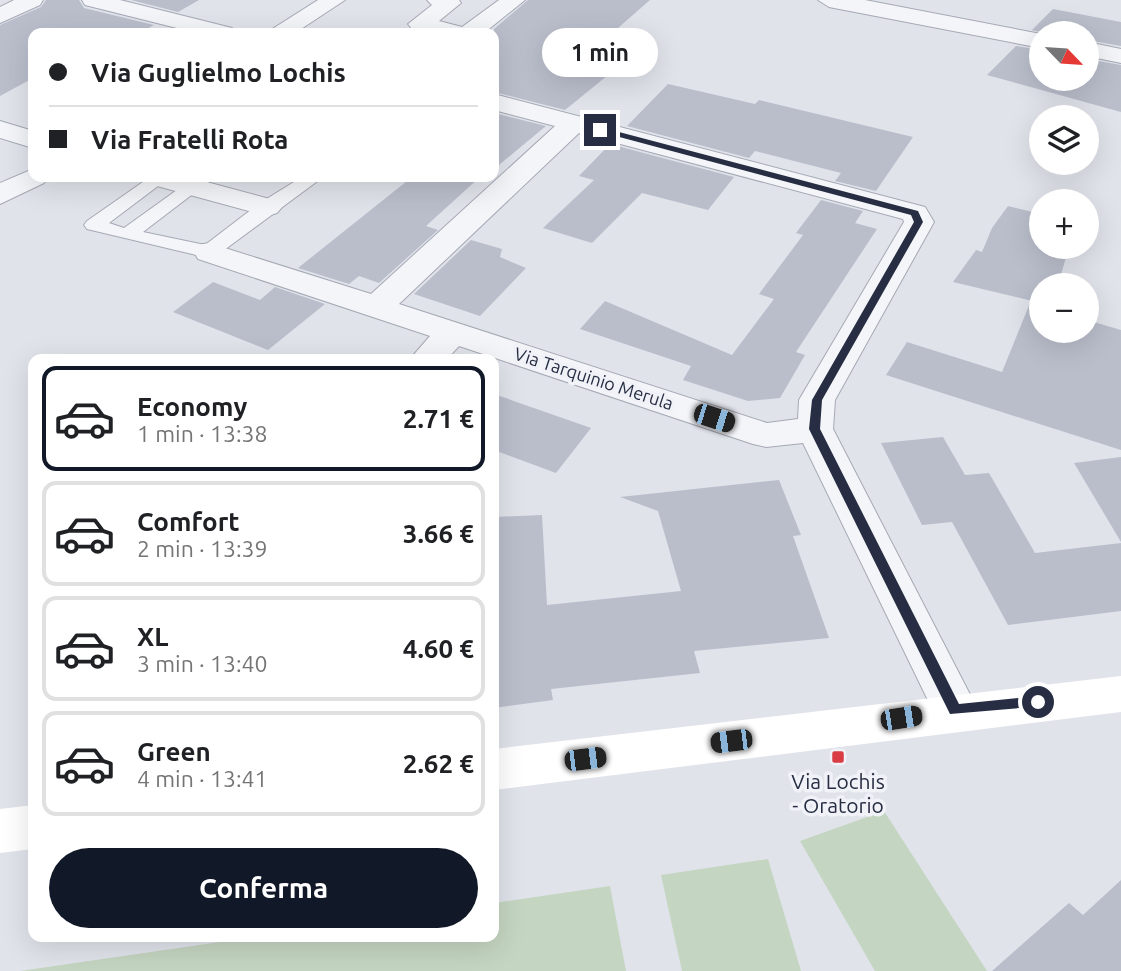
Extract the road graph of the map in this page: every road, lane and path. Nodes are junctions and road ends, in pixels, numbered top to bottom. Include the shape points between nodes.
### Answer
1 (33, 0) edge
2 (93, 0) edge
3 (334, 0) edge
4 (438, 0) edge
5 (514, 0) edge
6 (829, 0) edge
7 (0, 16) edge
8 (204, 28) edge
9 (286, 28) edge
10 (437, 28) edge
11 (476, 28) edge
12 (1029, 39) edge
13 (1099, 51) edge
14 (1121, 56) edge
15 (499, 103) edge
16 (574, 123) junction
17 (0, 129) edge
18 (28, 138) edge
19 (28, 180) edge
20 (152, 182) edge
21 (199, 182) edge
22 (306, 182) edge
23 (0, 195) edge
24 (267, 208) junction
25 (127, 235) junction
26 (209, 252) junction
27 (377, 306) junction
28 (454, 331) junction
29 (432, 354) edge
30 (815, 429) junction
31 (1121, 694) edge
32 (955, 710) junction
33 (499, 769) edge
34 (28, 828) edge
35 (0, 831) edge

1 - 7 street
2 - 8 street
3 - 9 street
4 - 10 street via 450,3 420,24
5 - 11 street
6 - 12 street
13 - 14 street
15 - 16 street
16 - 27 street
16 - 30 street via 915,213 919,222 817,400
17 - 18 street
19 - 23 street
20 - 25 lane via 94,225
21 - 24 street
21 - 25 lane
22 - 24 lane
24 - 26 lane
25 - 26 lane
26 - 27 street, Via Tarquinio Merula
27 - 28 street, Via Tarquinio Merula
28 - 29 street
28 - 30 street, Via Tarquinio Merula via 766,435
30 - 32 street
31 - 32 street
32 - 33 street
34 - 35 street

